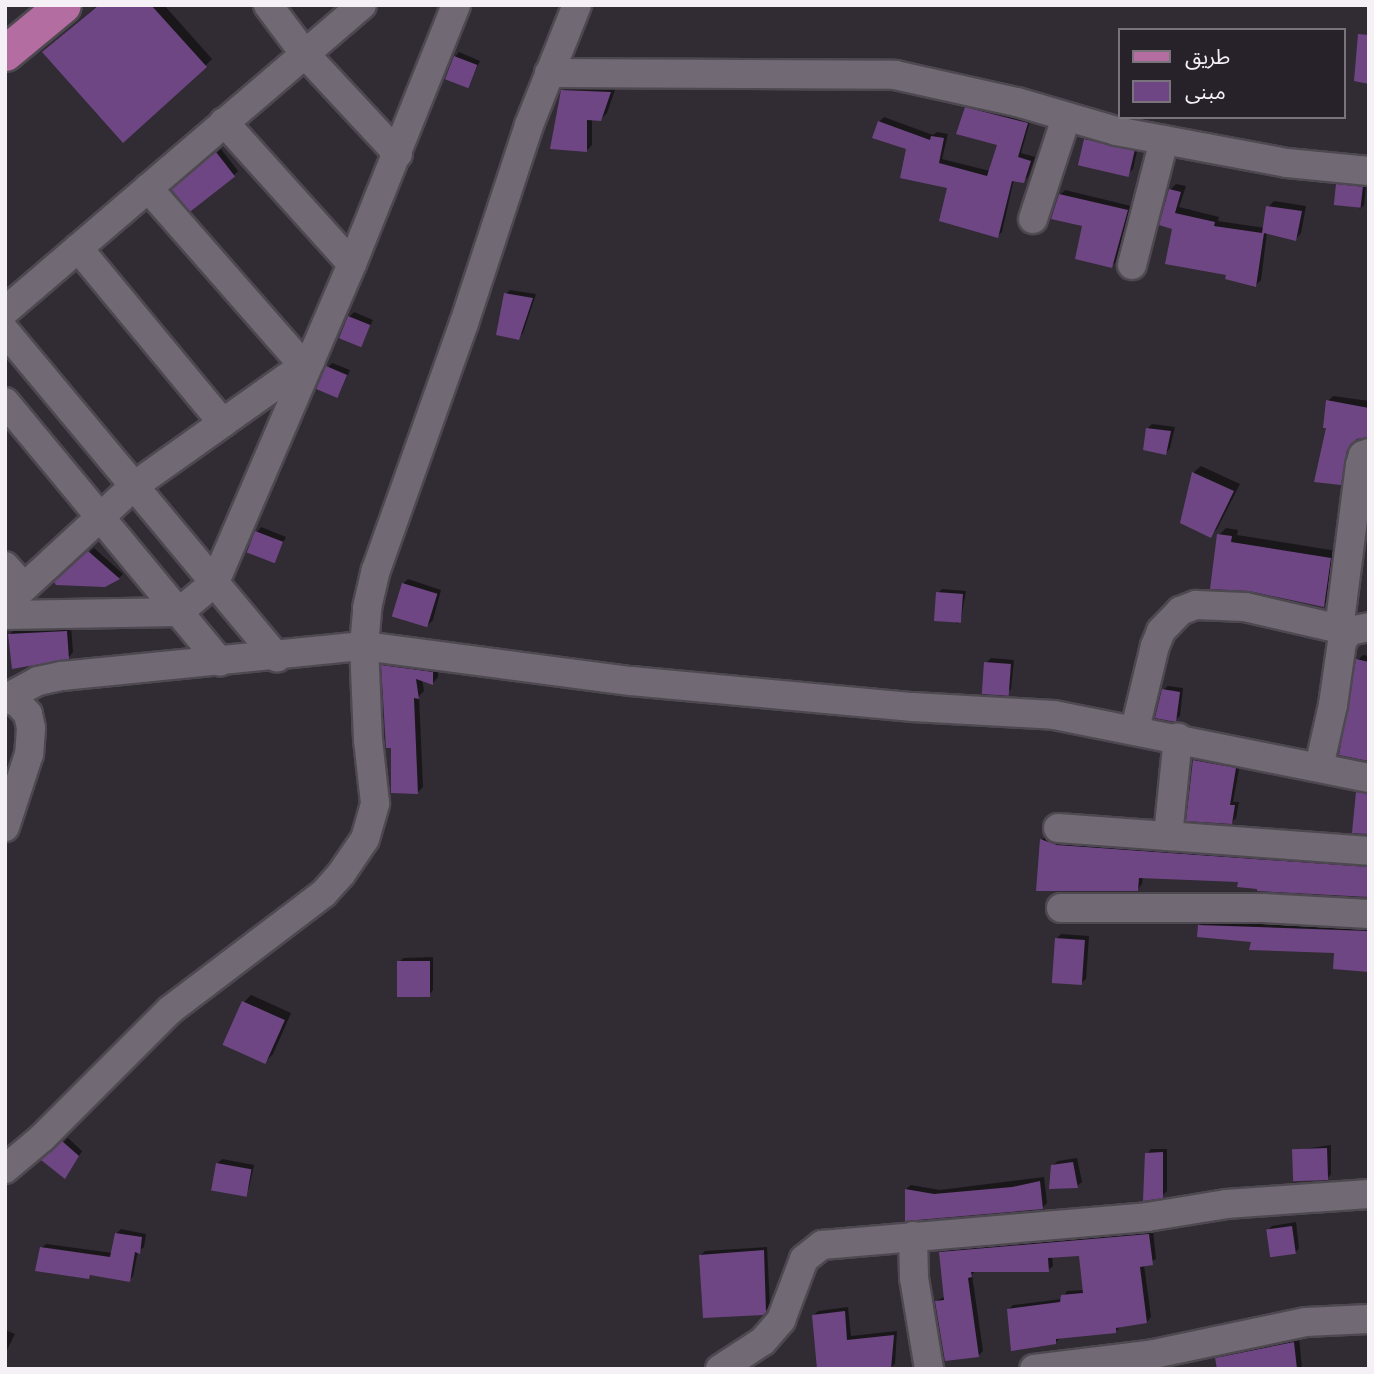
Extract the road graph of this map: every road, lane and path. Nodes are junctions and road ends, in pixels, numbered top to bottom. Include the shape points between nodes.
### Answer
1 (63, 5) edge
2 (268, 5) edge
3 (362, 5) edge
4 (456, 5) edge
5 (577, 5) edge
6 (5, 53) edge
7 (304, 53) junction
8 (550, 73) junction
9 (1066, 118) junction
10 (224, 122) junction
11 (1164, 141) junction
12 (397, 154) junction
13 (1369, 171) edge
14 (148, 188) junction
15 (1033, 219) dead end
16 (78, 248) junction
17 (352, 264) junction
18 (1132, 265) dead end
19 (5, 311) edge
20 (5, 331) edge
21 (307, 362) junction
22 (5, 402) edge
23 (223, 423) junction
24 (1369, 453) edge
25 (134, 486) junction
26 (101, 515) junction
27 (1360, 554) edge
28 (5, 566) edge
29 (215, 583) junction
30 (15, 596) edge
31 (179, 612) junction
32 (5, 615) edge
33 (1352, 629) edge
34 (364, 646) junction
35 (277, 657) junction
36 (219, 662) junction
37 (5, 698) edge
38 (1135, 729) junction
39 (1178, 738) junction
40 (1319, 767) junction
41 (1369, 778) edge
42 (5, 827) edge
43 (1058, 828) dead end
44 (1168, 836) junction
45 (1369, 851) edge
46 (1061, 908) dead end
47 (1369, 914) edge
48 (5, 1169) edge
49 (1369, 1194) edge
50 (913, 1236) junction
51 (1369, 1319) edge
52 (1086, 1366) edge
53 (720, 1369) edge
54 (929, 1369) edge
55 (1034, 1369) edge

1 - 6 main road
2 - 7 street
3 - 7 street
4 - 12 street
5 - 8 street
7 - 10 street
7 - 12 street
8 - 9 street via 895,75 982,93
8 - 34 street via 376,570
9 - 11 street
9 - 15 street
10 - 14 street
10 - 17 street
11 - 13 street via 1287,163
11 - 18 street
12 - 17 street
14 - 16 street
14 - 21 street
16 - 19 street
16 - 23 street
17 - 21 street
20 - 25 street
21 - 23 street
21 - 29 street
22 - 26 street
23 - 25 street
24 - 27 street via 1363,455 1360,465
25 - 26 street
25 - 29 street
26 - 30 street
26 - 31 street
27 - 33 street
28 - 30 street
29 - 31 street
29 - 35 street
31 - 32 street
31 - 36 street
33 - 38 street via 1245,607 1196,605 1180,611 1161,631 1155,646
33 - 40 street via 1342,642
34 - 35 street
34 - 38 street via 631,681 1054,715
34 - 48 street via 375,803 365,839 354,856 305,910 170,1010
35 - 36 street
36 - 37 street via 62,676 38,681
37 - 42 street via 18,703 31,728 29,754
38 - 39 street
39 - 40 street
39 - 44 street
40 - 41 street
43 - 44 street
44 - 45 street
46 - 47 street via 1263,908
49 - 50 street
50 - 53 street via 837,1242 813,1250 804,1259 781,1320 763,1341
50 - 54 street via 914,1278
51 - 52 street via 1284,1326
52 - 55 street

